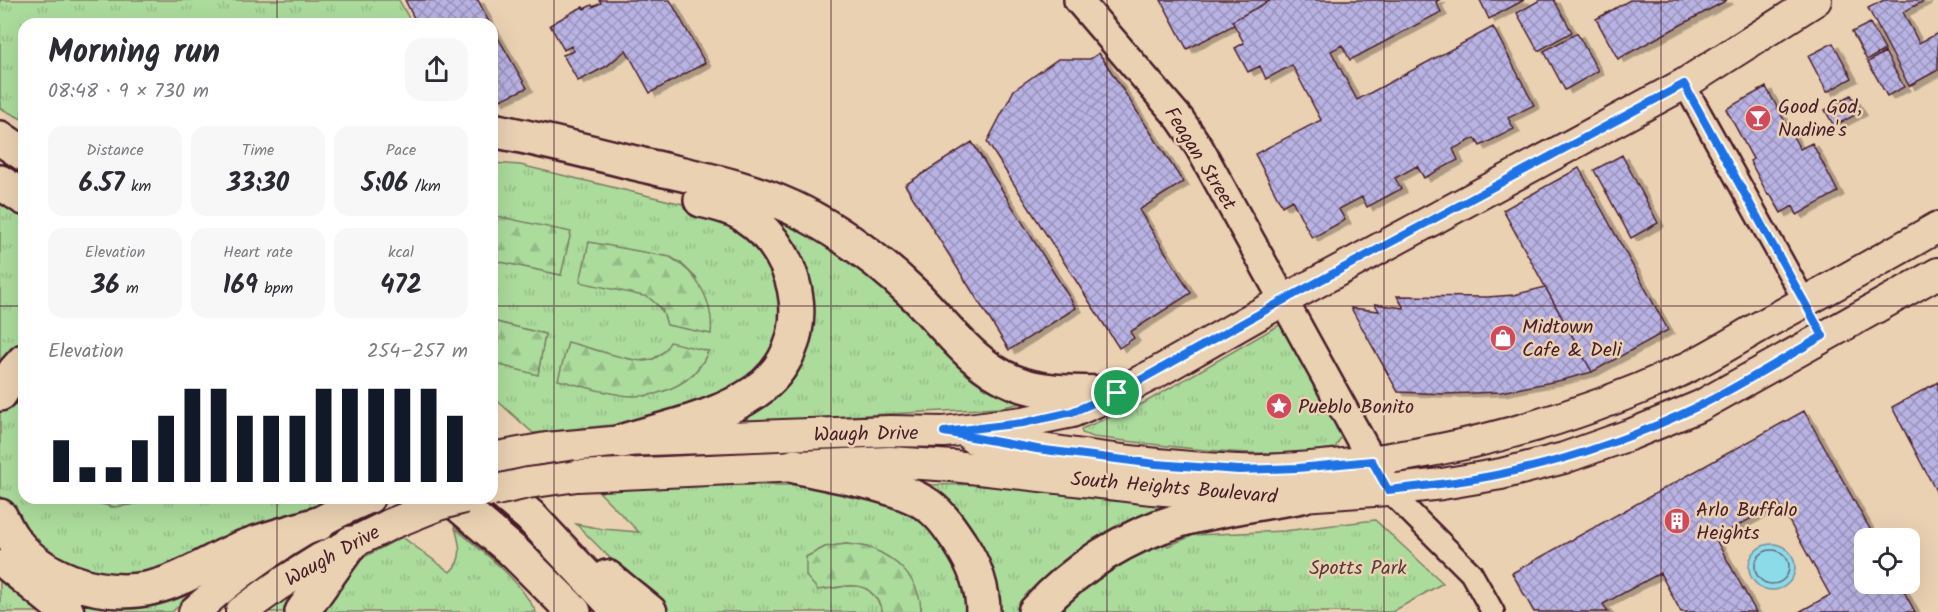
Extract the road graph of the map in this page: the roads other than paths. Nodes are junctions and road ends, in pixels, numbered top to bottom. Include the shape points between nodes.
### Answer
1 (1078, 0) edge
2 (1816, 0) edge
3 (1684, 84) junction
4 (0, 128) edge
5 (498, 131) edge
6 (18, 134) edge
7 (0, 138) edge
8 (18, 150) edge
9 (498, 154) edge
10 (0, 182) edge
11 (18, 194) edge
12 (1938, 227) edge
13 (1938, 273) edge
14 (1284, 300) junction
15 (1805, 302) junction
16 (1823, 336) junction
17 (18, 368) edge
18 (1645, 386) junction
19 (1117, 393) junction
20 (0, 394) edge
21 (1659, 423) junction
22 (944, 432) junction
23 (623, 441) junction
24 (498, 457) edge
25 (1372, 461) junction
26 (795, 466) junction
27 (498, 489) edge
28 (498, 490) edge
29 (1388, 490) junction
30 (1302, 496) junction
31 (357, 504) edge
32 (442, 504) edge
33 (458, 504) edge
34 (0, 516) edge
35 (530, 516) junction
36 (318, 524) junction
37 (351, 543) junction
38 (514, 552) junction
39 (0, 555) edge
40 (67, 612) edge
41 (194, 612) edge
42 (241, 612) edge
43 (302, 612) edge
44 (544, 612) edge
45 (574, 612) edge
46 (620, 612) edge
47 (650, 612) edge
48 (983, 612) edge
49 (1035, 612) edge
50 (1493, 612) edge

1 - 14 street, Feagan Street via 1180,119
2 - 3 main road, Waugh Drive
3 - 14 main road, Waugh Drive
3 - 15 street
4 - 6 main road
5 - 19 main road via 726,184 794,209 853,243 891,272 990,370 1014,382 1048,391
7 - 8 main road
9 - 23 main road via 523,156 719,204 743,214 761,229 779,248 790,271 796,297 796,324 789,354 774,374 757,391 729,408
10 - 11 main road
12 - 15 main road, South Heights Boulevard
13 - 16 main road, South Heights Boulevard
14 - 19 main road, Waugh Drive
14 - 25 street, Feagan Street
15 - 16 main road
15 - 18 main road, South Heights Boulevard
16 - 21 main road, South Heights Boulevard via 1700,406
17 - 20 main road
18 - 21 main road
18 - 25 main road, South Heights Boulevard via 1552,422 1502,436
19 - 22 main road, Waugh Drive via 1062,414 1023,423
21 - 29 main road, South Heights Boulevard via 1564,459 1501,474
22 - 23 main road, Waugh Drive
22 - 25 main road, South Heights Boulevard via 1037,449 1239,470
23 - 24 main road, Waugh Drive via 547,447
25 - 29 street, Feagan Street
26 - 28 main road, Waugh Drive, bridge via 577,476
26 - 30 main road, South Heights Boulevard via 890,462 1207,494
26 - 48 main road via 897,490 924,502 947,523 966,551 979,579
27 - 35 main road
29 - 30 main road, South Heights Boulevard
29 - 50 street via 1472,573
30 - 49 main road via 1182,519 1147,532 1086,564
31 - 36 main road, Waugh Drive
32 - 37 main road, Waugh Drive, bridge
33 - 38 main road
34 - 36 main road via 12,538 35,561 63,579 92,588 119,590 147,589 240,549
35 - 46 main road
35 - 47 main road
36 - 41 main road, Waugh Drive via 257,561
37 - 42 main road, Waugh Drive via 303,569
37 - 43 main road
38 - 44 main road
38 - 45 main road
39 - 40 main road via 11,569

